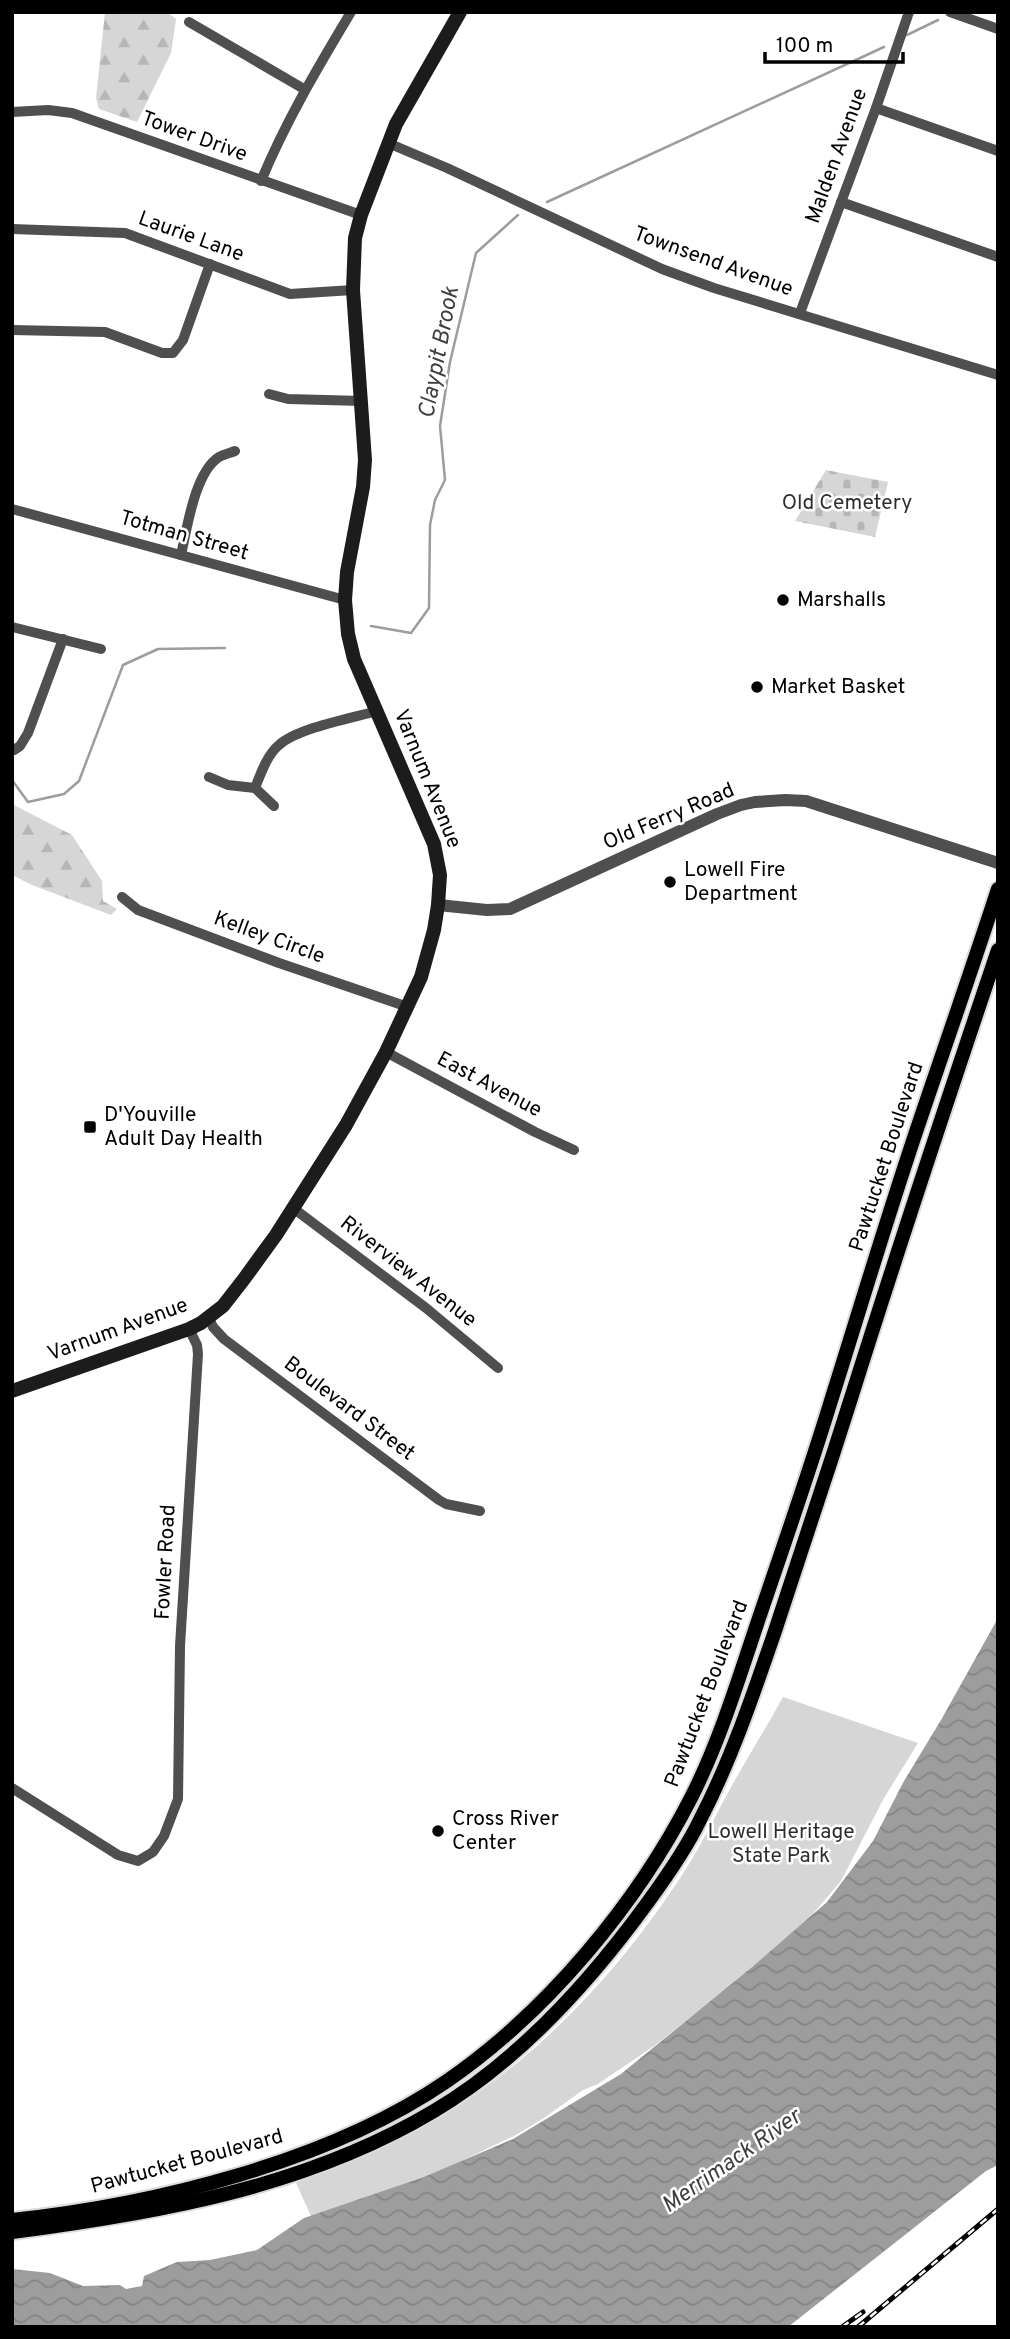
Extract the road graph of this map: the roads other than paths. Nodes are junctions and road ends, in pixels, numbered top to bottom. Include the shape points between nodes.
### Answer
1 (351, 12) edge
2 (460, 12) edge
3 (909, 12) edge
4 (950, 12) edge
5 (189, 22) dead end
6 (998, 29) edge
7 (304, 89) junction
8 (876, 108) junction
9 (12, 112) edge
10 (388, 144) junction
11 (998, 151) edge
12 (261, 181) junction
13 (841, 202) junction
14 (361, 215) junction
15 (12, 229) edge
16 (998, 257) edge
17 (210, 264) junction
18 (353, 290) junction
19 (800, 313) junction
20 (12, 330) edge
21 (998, 374) edge
22 (269, 394) dead end
23 (362, 401) junction
24 (235, 451) dead end
25 (12, 509) edge
26 (181, 555) junction
27 (345, 600) junction
28 (12, 626) edge
29 (63, 639) junction
30 (101, 649) dead end
31 (377, 711) junction
32 (14, 750) dead end
33 (209, 776) dead end
34 (255, 788) junction
35 (274, 806) dead end
36 (998, 863) edge
37 (998, 889) edge
38 (122, 897) dead end
39 (438, 905) junction
40 (998, 950) edge
41 (408, 1007) junction
42 (386, 1052) junction
43 (574, 1150) dead end
44 (293, 1208) junction
45 (209, 1318) junction
46 (189, 1329) junction
47 (498, 1368) dead end
48 (12, 1391) edge
49 (480, 1511) dead end
50 (12, 1788) edge
51 (12, 2220) edge
52 (12, 2232) edge

1 - 7 street
2 - 10 main road, Varnum Avenue
3 - 8 street, Malden Avenue
4 - 6 street
5 - 7 street
7 - 12 street
8 - 11 street
8 - 13 street, Malden Avenue
9 - 12 street, Tower Drive via 72,113
10 - 14 main road, Varnum Avenue
10 - 19 street, Townsend Avenue via 662,269
12 - 14 street, Tower Drive
13 - 16 street
13 - 19 street, Malden Avenue
14 - 18 main road, Varnum Avenue via 355,238
15 - 17 street, Laurie Lane via 125,233
17 - 18 street, Laurie Lane via 290,294
17 - 20 street via 183,340 173,353 162,354 104,332
18 - 23 main road, Varnum Avenue
19 - 21 street, Townsend Avenue
22 - 23 street via 288,399
23 - 27 main road, Varnum Avenue via 363,487
24 - 26 street via 220,456 206,469
25 - 26 street, Totman Street
26 - 27 street, Totman Street
27 - 31 main road, Varnum Avenue via 350,646
28 - 29 street
29 - 30 street
29 - 32 street via 28,733
31 - 34 street via 295,735 278,745
31 - 39 main road, Varnum Avenue via 434,844 440,874
33 - 34 street via 228,785
34 - 35 street
36 - 39 street, Old Ferry Road via 835,809 785,800 741,805 717,814 510,909
37 - 51 main road, Pawtucket Boulevard via 737,1686 693,1793 642,1881 572,1969 489,2050 396,2112 342,2138 223,2179 102,2207
38 - 41 street, Kelley Circle via 138,910
39 - 41 main road, Varnum Avenue via 427,959
40 - 52 main road, Pawtucket Boulevard via 741,1726 700,1821 625,1934 544,2024 490,2073 437,2110 373,2145 307,2170 183,2204
41 - 42 main road, Varnum Avenue
42 - 43 street, East Avenue
42 - 44 main road, Varnum Avenue
44 - 45 main road, Varnum Avenue via 234,1293
44 - 47 street, Riverview Avenue
45 - 46 main road, Varnum Avenue
45 - 49 street, Boulevard Street via 223,1339 439,1500
46 - 48 main road, Varnum Avenue
46 - 50 street, Fowler Road via 198,1350 198,1378 180,1646 178,1799 164,1836 153,1852 138,1861 118,1855

